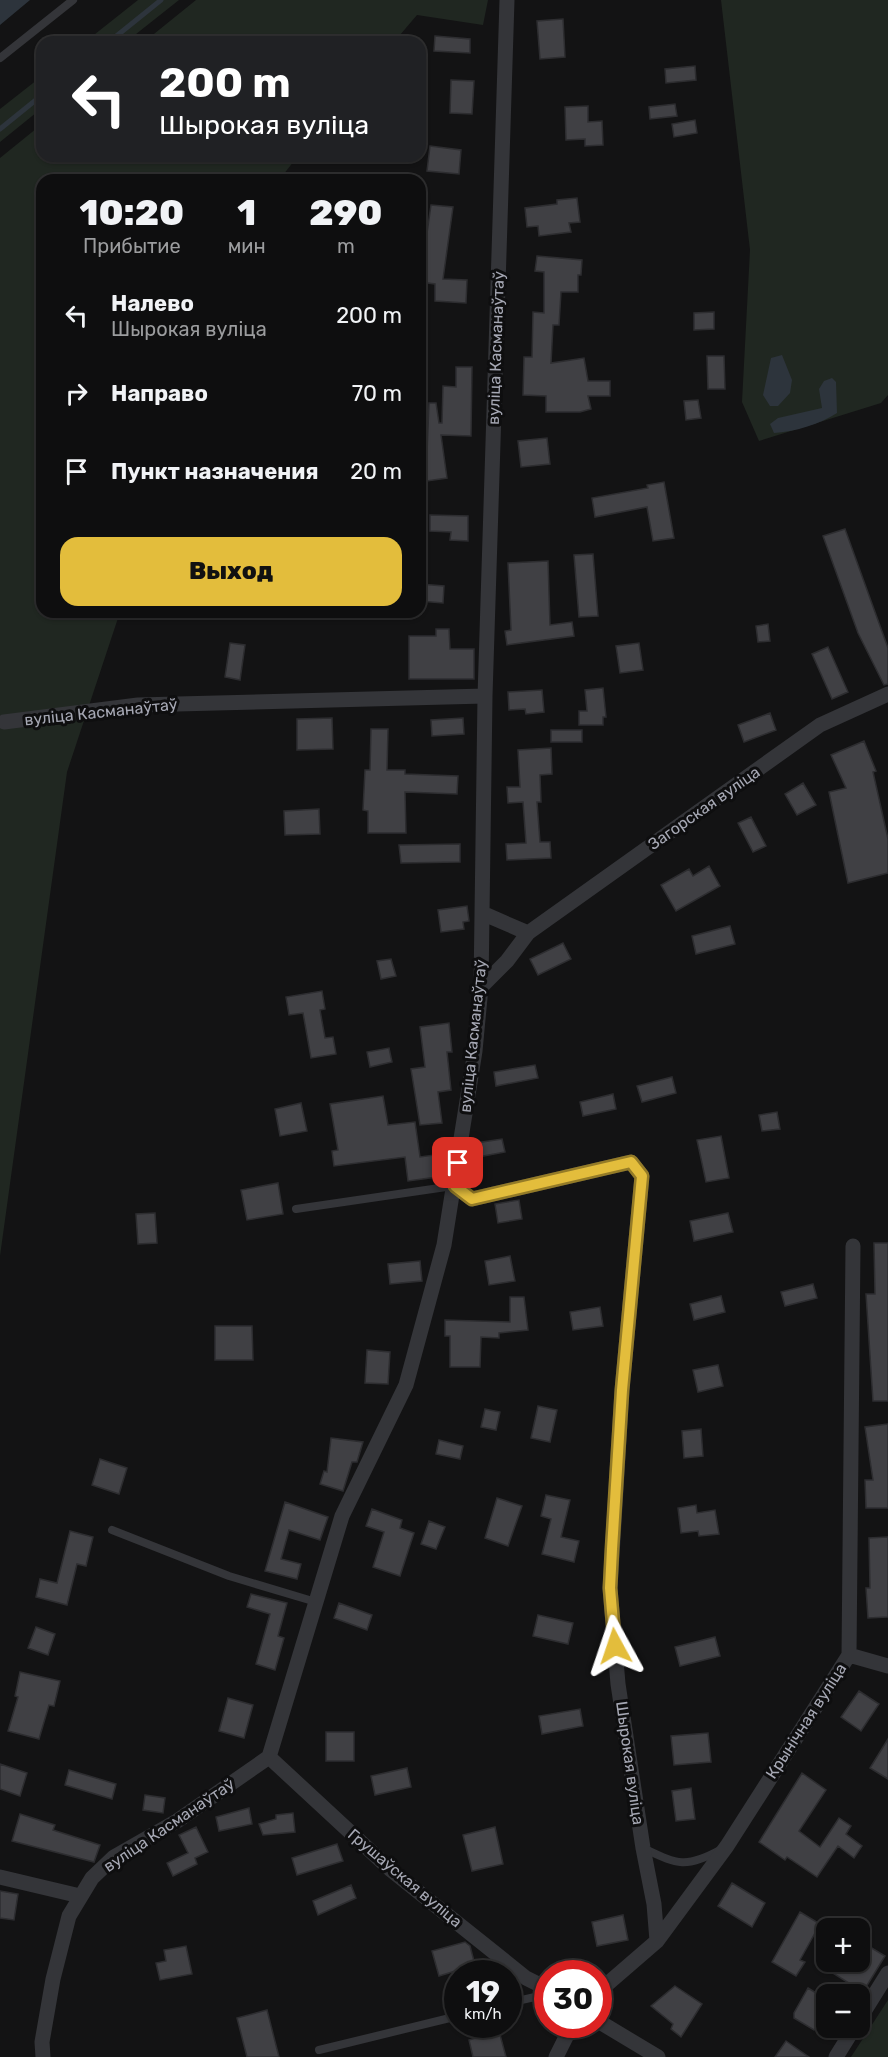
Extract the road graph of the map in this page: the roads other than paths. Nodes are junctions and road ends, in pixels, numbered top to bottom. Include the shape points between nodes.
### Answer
1 (72, 0) edge
2 (507, 0) edge
3 (0, 58) edge
4 (888, 694) edge
5 (486, 696) junction
6 (4, 723) dead end
7 (483, 913) junction
8 (528, 933) junction
9 (481, 987) junction
10 (455, 1186) junction
11 (297, 1209) dead end
12 (853, 1246) dead end
13 (112, 1530) dead end
14 (316, 1602) junction
15 (849, 1655) junction
16 (888, 1666) edge
17 (269, 1757) junction
18 (727, 1846) junction
19 (643, 1848) junction
20 (0, 1877) edge
21 (80, 1896) junction
22 (657, 1941) junction
23 (888, 1972) edge
24 (612, 1980) edge
25 (534, 1983) edge
26 (870, 2002) edge
27 (444, 2019) edge
28 (612, 2029) edge
29 (566, 2038) edge
30 (848, 2038) edge
31 (319, 2050) dead end
32 (43, 2057) edge
33 (556, 2057) edge
34 (658, 2057) edge
35 (836, 2057) edge

1 - 3 lane
2 - 5 street, вуліца Касманаўтаў
4 - 8 street, Загорская вуліца via 820,725
5 - 6 street, вуліца Касманаўтаў via 138,705
5 - 7 street, вуліца Касманаўтаў
7 - 8 street
7 - 9 street, вуліца Касманаўтаў
8 - 9 street, Загорская вуліца
9 - 10 street, вуліца Касманаўтаў
10 - 11 lane
10 - 14 street, вуліца Касманаўтаў via 444,1245 406,1385 342,1516
10 - 19 street, Шырокая вуліца via 472,1199 631,1162 642,1176 622,1390 610,1588 618,1684
12 - 15 street, Крынічная вуліца
13 - 14 lane via 229,1576
14 - 17 street, вуліца Касманаўтаў
15 - 16 street
15 - 18 street, Крынічная вуліца
17 - 21 street, вуліца Касманаўтаў via 177,1821 114,1857
17 - 25 street, Грушаўская вуліца via 391,1870
18 - 19 lane via 684,1864
18 - 22 street, Крынічная вуліца
19 - 22 street, Шырокая вуліца
20 - 21 street
21 - 32 street, вуліца Касманаўтаў via 69,1916 53,1979
22 - 24 street, Крынічная вуліца
23 - 26 street
27 - 31 lane
28 - 34 street
29 - 33 street
30 - 35 street

